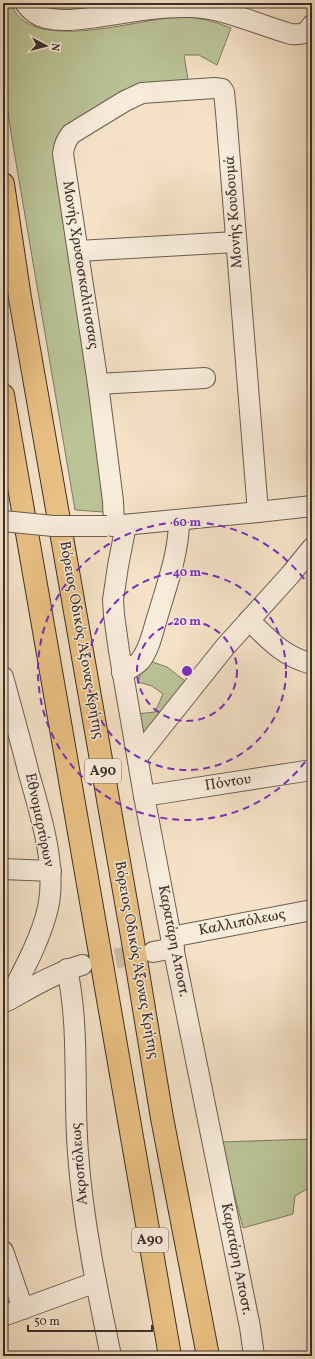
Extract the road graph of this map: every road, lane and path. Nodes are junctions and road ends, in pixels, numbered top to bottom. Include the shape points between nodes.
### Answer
1 (25, 4) edge
2 (312, 25) edge
3 (64, 146) joint
4 (3, 184) edge
5 (236, 242) junction
6 (78, 251) junction
7 (205, 378) dead end
8 (98, 384) junction
9 (3, 395) edge
10 (312, 506) edge
11 (258, 512) junction
12 (179, 520) junction
13 (3, 521) edge
14 (116, 526) junction
15 (312, 548) edge
16 (249, 620) junction
17 (312, 664) edge
18 (122, 673) junction
19 (3, 677) edge
20 (138, 756) junction
21 (312, 770) edge
22 (144, 796) junction
23 (3, 869) edge
24 (51, 872) junction
25 (312, 910) edge
26 (172, 942) junction
27 (153, 952) tunnel mouth
28 (5, 1001) edge
29 (3, 1251) edge
30 (96, 1282) junction
31 (23, 1309) junction
32 (3, 1316) edge
33 (111, 1356) edge
34 (170, 1356) edge
35 (208, 1356) edge
36 (254, 1356) edge

1 - 2 street via 36,14 57,20 158,8 192,7 217,10 291,34 304,33
3 - 5 street, Μονής Κουδουμά via 72,134 133,96 142,93 222,89
3 - 6 street, Μονής Χρυσοσκαλίτισσας via 63,154
4 - 35 highway, Βόρειος Οδικός Άξονας Κρήτης / Α90 via 20,298 162,1118
5 - 6 street
5 - 11 street, Μονής Κουδουμά
6 - 8 street, Μονής Χρυσοσκαλίτισσας
7 - 8 street
8 - 14 street, Μονής Χρυσοσκαλίτισσας
9 - 34 highway, Α90
10 - 11 street
11 - 12 street
12 - 14 street
12 - 18 street via 179,538 173,564 147,647 141,660
13 - 14 street, bridge via 58,526
14 - 18 street, Καρατάρη Αποστ. via 119,558 113,600
15 - 16 street
16 - 17 street via 277,648
16 - 20 street
18 - 20 street, Καρατάρη Αποστ.
19 - 24 street, Εθνομαρτύρων via 36,800
20 - 22 street, Καρατάρη Αποστ.
21 - 22 street, Πόντου
22 - 26 street, Καρατάρη Αποστ.
23 - 24 street
24 - 28 street, Εθνομαρτύρων via 48,908 43,926
25 - 26 street, Καλλιπόλεως
26 - 27 street, Καλλιπόλεως
26 - 36 street, Καρατάρη Αποστ.
28 - 30 street, Ακροπόλεως via 46,978 75,967 72,995 81,1196
29 - 31 street
30 - 31 street
30 - 33 street, Ακροπόλεως
31 - 32 street

